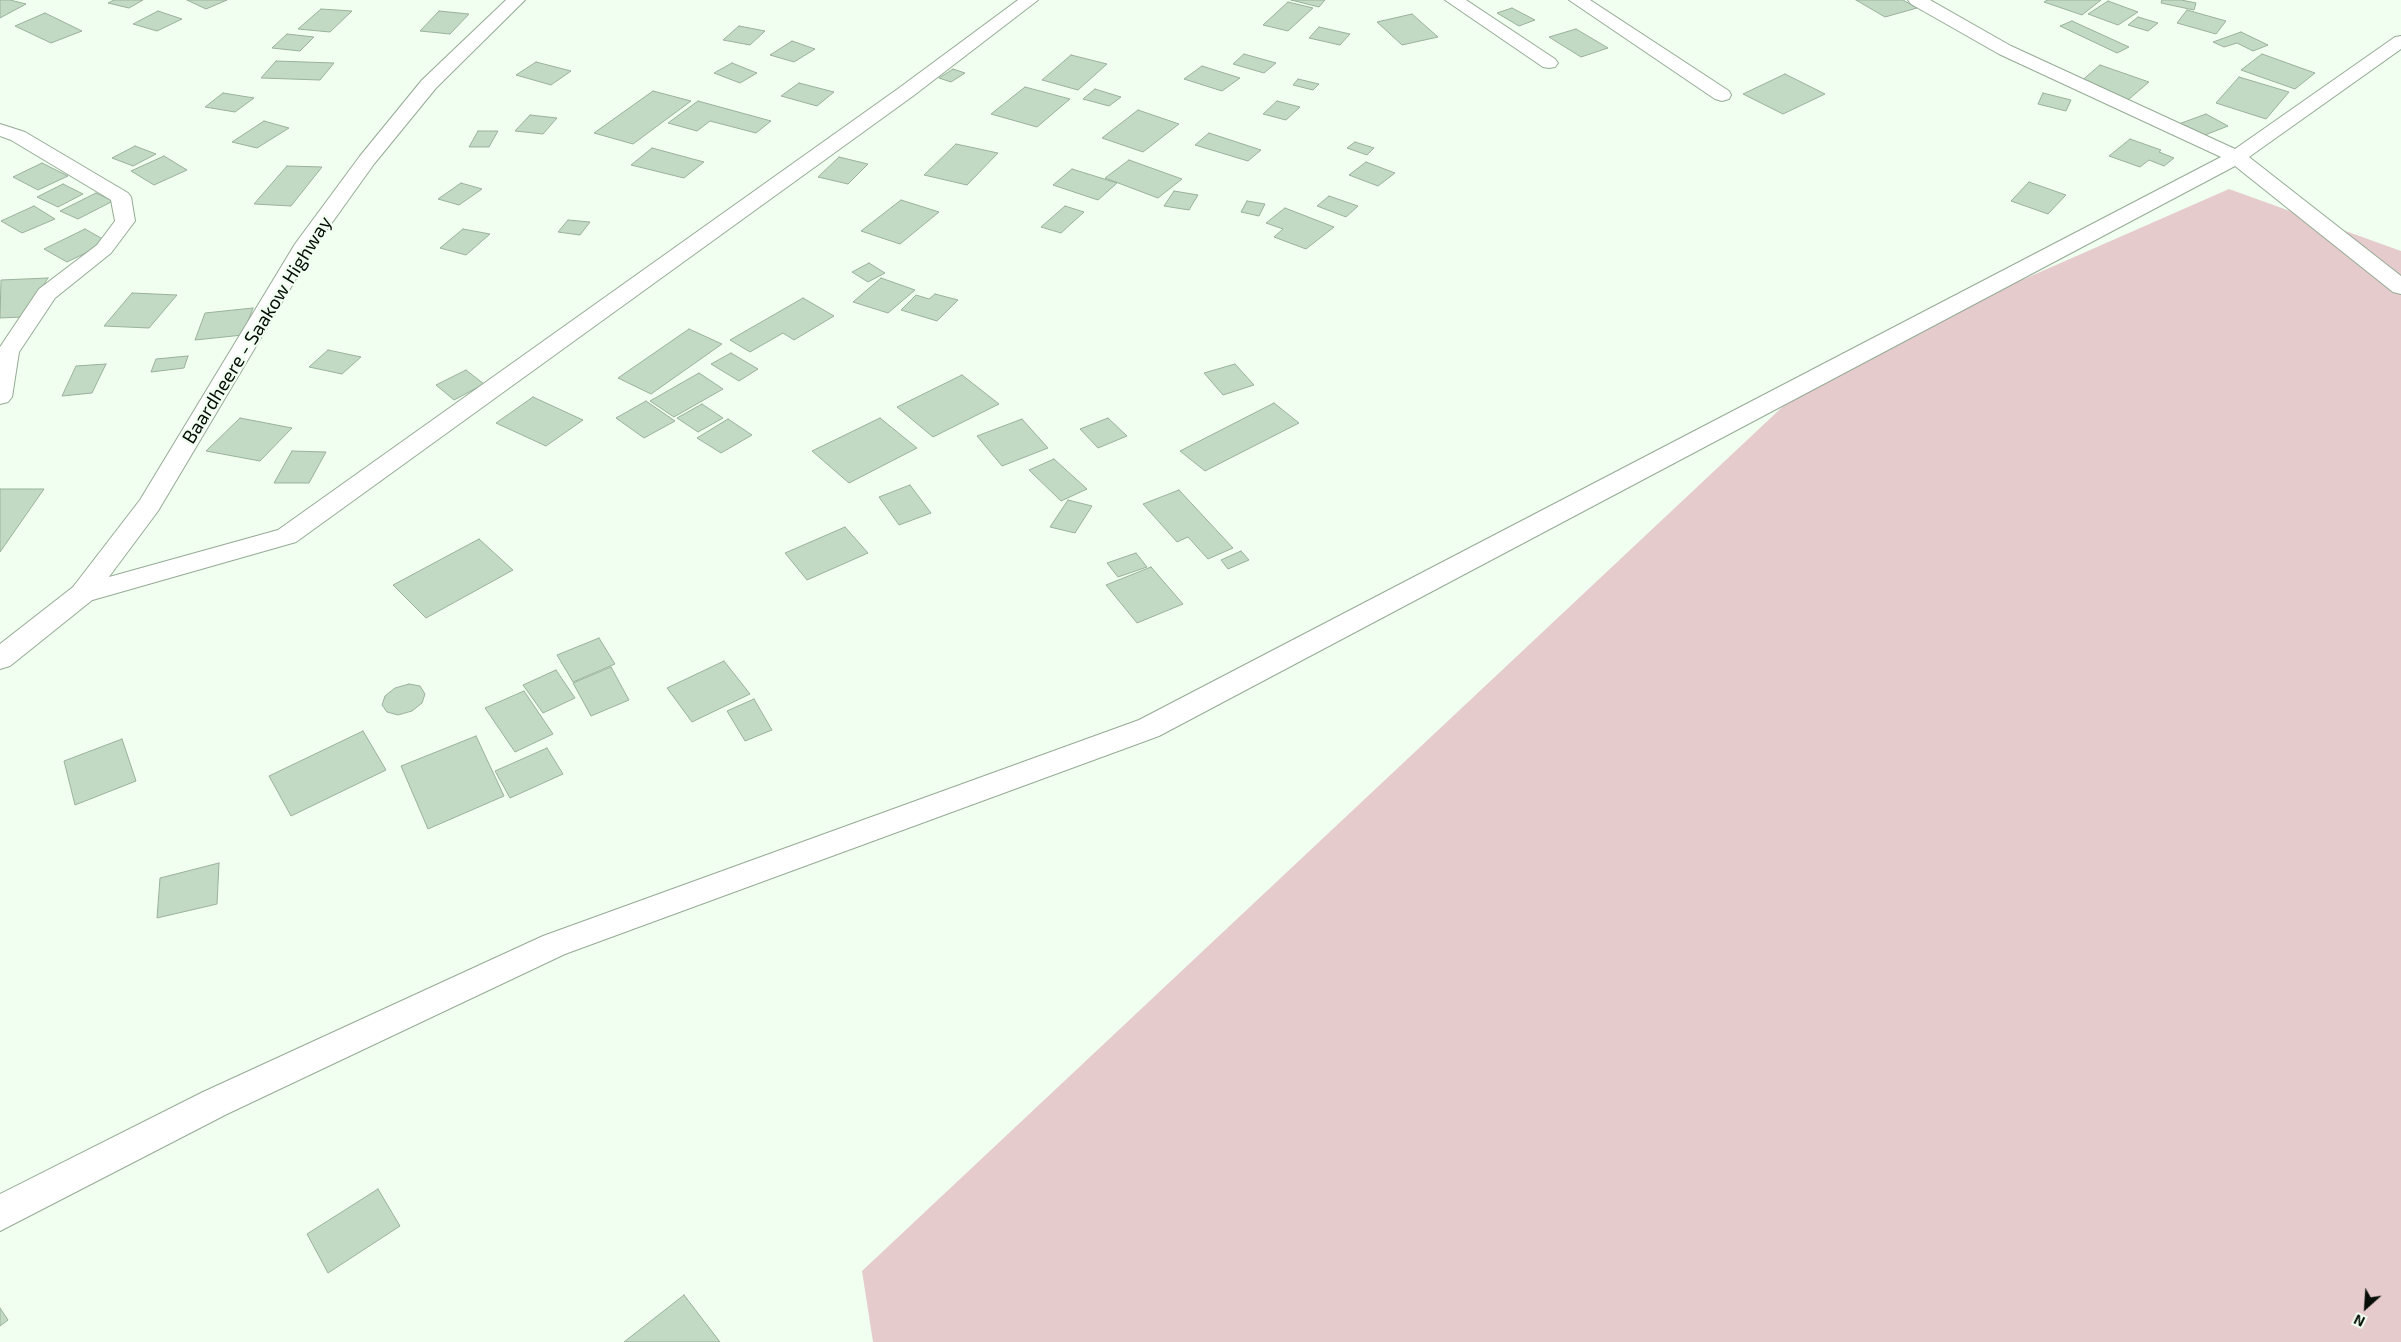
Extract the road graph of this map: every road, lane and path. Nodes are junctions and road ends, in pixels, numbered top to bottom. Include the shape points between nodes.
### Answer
1 (516, 0) edge
2 (1029, 0) edge
3 (1454, 0) edge
4 (1578, 0) edge
5 (1917, 0) edge
6 (2401, 41) edge
7 (1550, 63) dead end
8 (1722, 94) dead end
9 (0, 130) edge
10 (2236, 157) junction
11 (2401, 287) edge
12 (0, 397) edge
13 (82, 594) junction
14 (0, 659) edge
15 (0, 1214) edge

1 - 13 street, Baardheere - Saakow Highway via 429,84 361,168 306,244 149,505
2 - 13 street via 906,92 287,536
3 - 7 street
4 - 8 street
5 - 10 street via 2005,50
6 - 10 street
9 - 12 street via 18,136 121,197 125,221 104,249 47,294 8,352
10 - 11 street
10 - 15 street via 1149,728 554,945 215,1103
13 - 14 street, Baardheere - Saakow Highway

